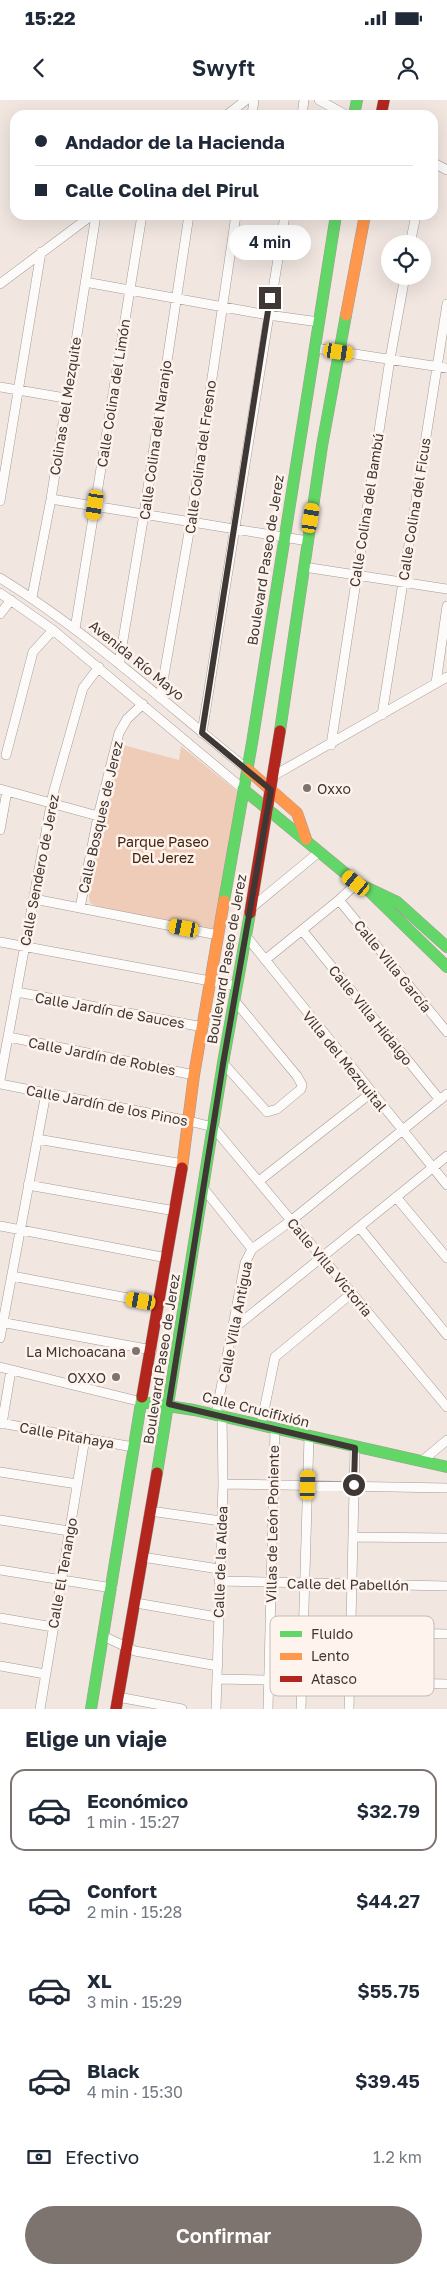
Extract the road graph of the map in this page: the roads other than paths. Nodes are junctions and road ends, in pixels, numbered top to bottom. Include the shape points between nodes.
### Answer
1 (246, 100) edge
2 (319, 100) edge
3 (233, 110) edge
4 (337, 110) edge
5 (87, 220) edge
6 (93, 220) edge
7 (141, 220) edge
8 (188, 220) edge
9 (235, 220) edge
10 (284, 220) edge
11 (335, 220) edge
12 (364, 220) edge
13 (415, 220) edge
14 (412, 235) edge
15 (41, 252) junction
16 (84, 282) junction
17 (0, 284) edge
18 (402, 285) edge
19 (130, 289) junction
20 (176, 298) junction
21 (447, 304) edge
22 (222, 306) junction
23 (268, 315) junction
24 (319, 322) junction
25 (315, 348) junction
26 (339, 352) junction
27 (390, 360) junction
28 (437, 366) junction
29 (447, 368) edge
30 (0, 386) edge
31 (20, 390) junction
32 (65, 398) junction
33 (51, 499) junction
34 (0, 501) edge
35 (95, 505) junction
36 (144, 514) junction
37 (191, 521) junction
38 (236, 529) junction
39 (283, 537) junction
40 (308, 541) junction
41 (304, 567) junction
42 (356, 576) junction
43 (0, 578) edge
44 (402, 582) junction
45 (447, 589) edge
46 (0, 593) edge
47 (32, 597) junction
48 (11, 600) junction
49 (447, 606) edge
50 (0, 614) edge
51 (75, 629) junction
52 (53, 630) junction
53 (119, 664) junction
54 (99, 667) junction
55 (447, 677) edge
56 (436, 683) junction
57 (160, 698) junction
58 (143, 704) junction
59 (382, 714) junction
60 (202, 733) junction
61 (331, 745) junction
62 (6, 756) dead end
63 (246, 769) junction
64 (273, 776) junction
65 (243, 789) junction
66 (4, 790) edge
67 (271, 790) junction
68 (52, 803) junction
69 (267, 810) junction
70 (98, 816) junction
71 (0, 830) edge
72 (306, 839) junction
73 (319, 852) junction
74 (361, 885) junction
75 (34, 899) junction
76 (339, 900) junction
77 (80, 908) junction
78 (250, 909) junction
79 (302, 930) junction
80 (218, 935) junction
81 (246, 936) junction
82 (0, 942) edge
83 (24, 946) junction
84 (447, 947) edge
85 (265, 960) junction
86 (447, 967) edge
87 (211, 981) junction
88 (237, 986) junction
89 (17, 992) junction
90 (235, 1001) junction
91 (203, 1027) junction
92 (447, 1032) edge
93 (9, 1037) junction
94 (223, 1064) junction
95 (194, 1075) junction
96 (0, 1080) edge
97 (0, 1084) edge
98 (46, 1092) junction
99 (371, 1093) junction
100 (444, 1097) edge
101 (189, 1120) junction
102 (213, 1127) junction
103 (402, 1131) junction
104 (36, 1139) junction
105 (447, 1156) edge
106 (183, 1164) junction
107 (433, 1168) junction
108 (259, 1181) junction
109 (447, 1184) edge
110 (28, 1185) junction
111 (204, 1189) junction
112 (396, 1197) junction
113 (175, 1212) junction
114 (292, 1220) junction
115 (0, 1226) edge
116 (360, 1228) junction
117 (20, 1230) junction
118 (252, 1249) junction
119 (322, 1257) junction
120 (167, 1258) junction
121 (447, 1258) edge
122 (12, 1276) junction
123 (352, 1293) junction
124 (159, 1304) junction
125 (1, 1322) edge
126 (233, 1329) junction
127 (447, 1335) edge
128 (0, 1338) edge
129 (152, 1350) junction
130 (0, 1367) edge
131 (11, 1370) junction
132 (142, 1402) junction
133 (169, 1404) junction
134 (447, 1407) edge
135 (219, 1414) junction
136 (1, 1424) edge
137 (261, 1425) junction
138 (274, 1429) junction
139 (310, 1437) junction
140 (85, 1438) junction
141 (447, 1440) edge
142 (133, 1447) junction
143 (355, 1448) junction
144 (422, 1461) junction
145 (447, 1467) edge
146 (0, 1472) edge
147 (77, 1484) junction
148 (223, 1484) junction
149 (273, 1484) junction
150 (308, 1485) junction
151 (354, 1485) junction
152 (447, 1488) edge
153 (150, 1511) junction
154 (0, 1520) edge
155 (221, 1522) junction
156 (69, 1531) junction
157 (353, 1537) junction
158 (447, 1538) edge
159 (142, 1557) junction
160 (219, 1569) junction
161 (0, 1570) edge
162 (62, 1580) junction
163 (219, 1581) junction
164 (270, 1583) junction
165 (305, 1584) junction
166 (352, 1584) junction
167 (447, 1586) edge
168 (112, 1588) junction
169 (136, 1604) junction
170 (304, 1616) edge
171 (351, 1616) edge
172 (217, 1617) junction
173 (0, 1618) edge
174 (53, 1627) junction
175 (434, 1634) edge
176 (447, 1634) edge
177 (103, 1636) junction
178 (127, 1648) junction
179 (0, 1666) edge
180 (218, 1666) junction
181 (45, 1674) junction
182 (217, 1679) junction
183 (269, 1680) junction
184 (434, 1684) edge
185 (447, 1684) edge
186 (301, 1696) edge
187 (349, 1696) edge
188 (118, 1697) junction
189 (40, 1709) edge
190 (91, 1709) edge
191 (116, 1709) edge
192 (182, 1709) edge
193 (216, 1709) edge
194 (268, 1709) edge
195 (301, 1709) edge
196 (349, 1709) edge

1 - 3 street
2 - 4 street
5 - 15 street
6 - 16 street, Colinas del Mezquite
7 - 19 street, Calle Colina del Limón
8 - 20 street, Calle Colina del Naranjo
9 - 22 street, Calle Colina del Fresno
10 - 23 street
11 - 24 main road, Boulevard Paseo de Jerez
12 - 26 main road, Boulevard Paseo de Jerez
13 - 14 street
15 - 17 street
15 - 31 street
16 - 19 street
16 - 32 street, Colinas del Mezquite
18 - 27 street, Calle Colina del Bambú
19 - 20 street
19 - 35 street, Calle Colina del Limón
20 - 22 street
20 - 36 street, Calle Colina del Naranjo
21 - 28 street, Calle Colina del Ficus
22 - 23 street
22 - 37 street, Calle Colina del Fresno
23 - 24 street
23 - 38 street
24 - 25 main road, Boulevard Paseo de Jerez
25 - 26 street
25 - 39 main road, Boulevard Paseo de Jerez
26 - 27 street
26 - 40 main road, Boulevard Paseo de Jerez
27 - 28 street
27 - 42 street, Calle Colina del Bambú
28 - 29 street
28 - 44 street, Calle Colina del Ficus
30 - 31 street
31 - 32 street
31 - 34 street
32 - 33 street, Colinas del Mezquite
33 - 35 street
33 - 47 street, Colinas del Mezquite
35 - 36 street
35 - 51 street, Calle Colina del Limón
36 - 37 street
36 - 53 street, Calle Colina del Naranjo
37 - 38 street
37 - 57 street, Calle Colina del Fresno
38 - 39 street
38 - 60 street
39 - 40 street
39 - 63 main road, Boulevard Paseo de Jerez
40 - 41 main road, Boulevard Paseo de Jerez
41 - 42 street
41 - 64 main road, Boulevard Paseo de Jerez
42 - 44 street
42 - 61 street, Calle Colina del Bambú
43 - 47 street, Avenida Río Mayo
44 - 45 street
44 - 59 street, Calle Colina del Ficus
46 - 48 street, Avenida Río Mayo
47 - 51 street, Avenida Río Mayo
48 - 50 street
48 - 52 street, Avenida Río Mayo
49 - 56 street
51 - 53 street, Avenida Río Mayo
52 - 54 street, Avenida Río Mayo
52 - 62 street via 32,652
53 - 57 street, Avenida Río Mayo
54 - 58 street, Avenida Río Mayo
54 - 68 street, Calle Sendero de Jerez via 83,688
55 - 56 street
56 - 59 street
57 - 60 street, Avenida Río Mayo
58 - 65 street, Avenida Río Mayo
58 - 70 street, Calle Bosques de Jerez via 127,719 119,734
59 - 61 street
60 - 63 street, Avenida Río Mayo
61 - 64 street
63 - 65 main road, Boulevard Paseo de Jerez
63 - 67 main road, Avenida Río Mayo
64 - 67 main road, Boulevard Paseo de Jerez
65 - 69 main road, Avenida Río Mayo
65 - 80 main road, Boulevard Paseo de Jerez
66 - 68 street
66 - 71 street
67 - 69 main road, Boulevard Paseo de Jerez
67 - 72 main road, Avenida Río Mayo via 297,812
68 - 70 street
68 - 75 street, Calle Sendero de Jerez
69 - 72 main road, Avenida Río Mayo
69 - 78 main road, Boulevard Paseo de Jerez
70 - 77 street, Calle Bosques de Jerez
72 - 73 main road, Avenida Río Mayo
73 - 74 main road, Avenida Río Mayo
73 - 78 street
74 - 76 street
74 - 84 main road, Avenida Río Mayo via 397,902
74 - 86 main road, Avenida Río Mayo
75 - 77 street
75 - 83 street, Calle Sendero de Jerez
76 - 79 street
76 - 92 street, Calle Villa García
77 - 80 street
78 - 81 main road, Boulevard Paseo de Jerez
79 - 85 street
79 - 100 street, Calle Villa Hidalgo
80 - 87 main road, Boulevard Paseo de Jerez
81 - 85 street, Villa del Mezquital
81 - 88 main road, Boulevard Paseo de Jerez
82 - 83 street
83 - 87 street
83 - 89 street, Calle Sendero de Jerez
85 - 99 street, Villa del Mezquital
87 - 88 street
87 - 91 main road, Boulevard Paseo de Jerez
88 - 90 main road, Boulevard Paseo de Jerez
89 - 91 street, Calle Jardín de Sauces
89 - 93 street, Calle Sendero de Jerez
90 - 94 main road, Boulevard Paseo de Jerez
90 - 94 street via 297,1076 301,1089 277,1109 267,1112
91 - 95 main road, Boulevard Paseo de Jerez
93 - 95 street, Calle Jardín de Robles
93 - 96 street, Calle Sendero de Jerez
94 - 102 main road, Boulevard Paseo de Jerez
95 - 101 main road, Boulevard Paseo de Jerez
97 - 98 street, Calle Jardín de los Pinos
98 - 101 street, Calle Jardín de los Pinos
98 - 104 street
99 - 103 street, Villa del Mezquital
99 - 108 street
100 - 103 street
101 - 102 street, Calle Jardín de los Pinos
101 - 106 main road, Boulevard Paseo de Jerez
102 - 108 street, Calle Villa Victoria
102 - 111 main road, Boulevard Paseo de Jerez
103 - 107 street, Villa del Mezquital
103 - 114 street
104 - 106 street
104 - 110 street
105 - 107 street
106 - 113 main road, Boulevard Paseo de Jerez
107 - 109 street, Villa del Mezquital
107 - 112 street
108 - 114 street, Calle Villa Victoria
110 - 113 street
110 - 117 street
111 - 118 street, Calle Villa Antigua
111 - 133 main road, Boulevard Paseo de Jerez
112 - 116 street
112 - 121 street
113 - 120 main road, Boulevard Paseo de Jerez
114 - 118 street
114 - 119 street, Calle Villa Victoria
115 - 117 street
116 - 119 street
116 - 127 street
117 - 120 street
117 - 122 street
118 - 126 street, Calle Villa Antigua via 245,1263
119 - 123 street, Calle Villa Victoria
119 - 126 street
120 - 124 main road, Boulevard Paseo de Jerez
122 - 124 street
122 - 125 street
123 - 134 street, Calle Villa Victoria
123 - 137 street via 275,1357
124 - 129 main road, Boulevard Paseo de Jerez
125 - 128 street
125 - 129 street
126 - 135 street, Calle Villa Antigua
129 - 132 main road, Boulevard Paseo de Jerez
130 - 131 street, Calle Crucifixión
131 - 132 street, Calle Crucifixión
131 - 136 street
132 - 133 main road, Calle Crucifixión
132 - 142 main road, Boulevard Paseo de Jerez
133 - 135 main road, Calle Crucifixión
133 - 153 main road, Boulevard Paseo de Jerez
135 - 137 main road, Calle Crucifixión
135 - 148 street, Calle de la Aldea
136 - 140 street, Calle Pitahaya
137 - 138 main road, Calle Crucifixión
138 - 139 main road, Calle Crucifixión
138 - 149 street, Villas de León Poniente
139 - 143 main road, Calle Crucifixión
139 - 150 street
140 - 142 street, Calle Pitahaya
140 - 147 street, Calle El Tenango
141 - 144 street
142 - 168 main road, Boulevard Paseo de Jerez
143 - 144 main road, Calle Crucifixión
143 - 151 street
144 - 145 main road, Calle Crucifixión
146 - 147 street
147 - 156 street, Calle El Tenango
148 - 149 street
148 - 155 street, Calle de la Aldea
149 - 150 street
149 - 164 street, Villas de León Poniente
150 - 151 street
150 - 165 street
151 - 152 street
151 - 157 street
153 - 155 street
153 - 159 main road, Boulevard Paseo de Jerez
154 - 156 street
155 - 160 street, Calle de la Aldea
156 - 162 street, Calle El Tenango
157 - 158 street
157 - 166 street
159 - 160 street
159 - 169 main road, Boulevard Paseo de Jerez
160 - 163 street, Calle de la Aldea
161 - 162 street
162 - 168 street
162 - 174 street, Calle El Tenango
163 - 164 street, Calle del Pabellón
163 - 172 street, Calle de la Aldea
164 - 165 street, Calle del Pabellón
164 - 183 street, Villas de León Poniente
165 - 166 street, Calle del Pabellón
165 - 170 street
166 - 167 street, Calle del Pabellón
166 - 171 street
168 - 177 main road, Boulevard Paseo de Jerez
169 - 172 street
169 - 178 main road, Boulevard Paseo de Jerez
172 - 180 street, Calle de la Aldea
173 - 174 street
174 - 181 street, Calle El Tenango
175 - 176 street
177 - 178 street
177 - 190 main road, Boulevard Paseo de Jerez
178 - 180 street
178 - 188 main road, Boulevard Paseo de Jerez
179 - 181 street
180 - 182 street, Calle de la Aldea
181 - 189 street, Calle El Tenango
182 - 183 street
182 - 193 street, Calle de la Aldea
183 - 194 street, Villas de León Poniente
184 - 185 street
186 - 195 street
187 - 196 street
188 - 191 main road, Boulevard Paseo de Jerez
188 - 192 street

